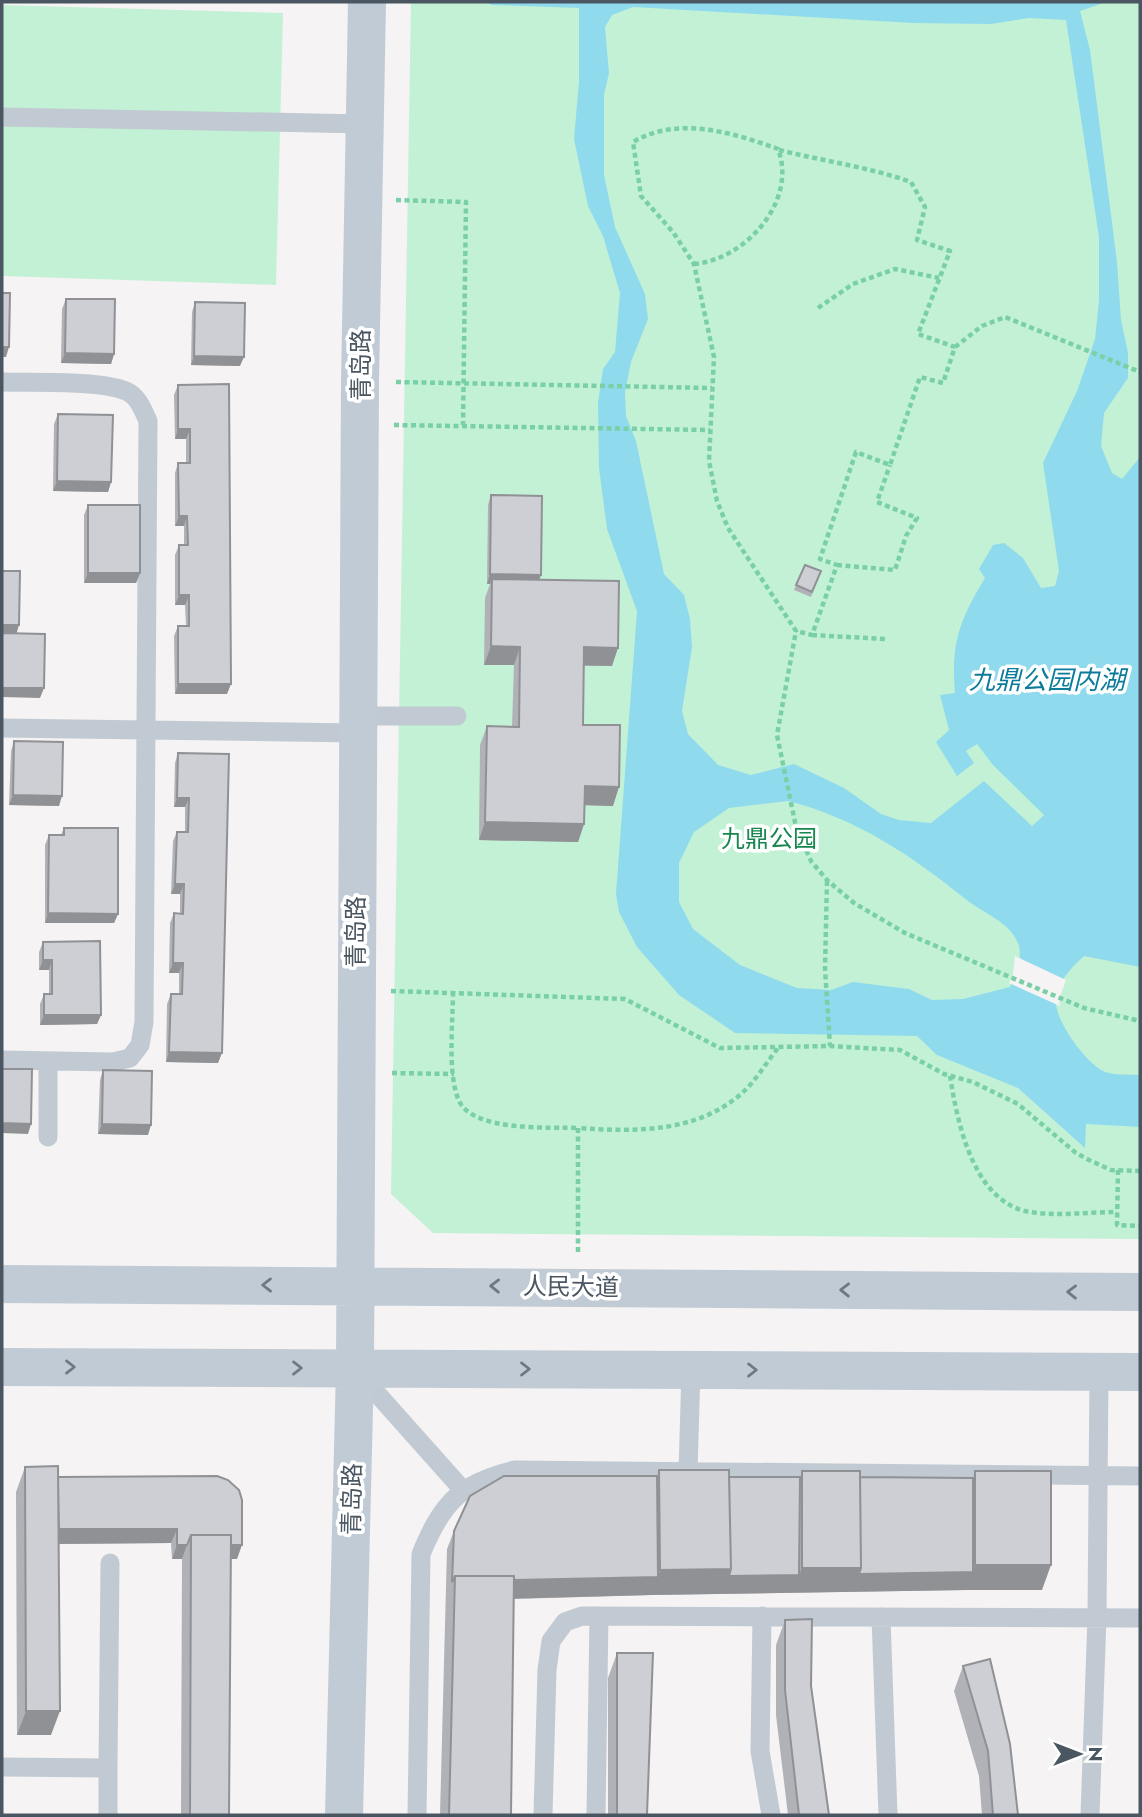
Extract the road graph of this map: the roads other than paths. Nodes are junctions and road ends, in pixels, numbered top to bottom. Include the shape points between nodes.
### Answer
1 (367, 2) edge
2 (2, 117) edge
3 (364, 124) junction
4 (2, 382) edge
5 (457, 716) dead end
6 (358, 724) junction
7 (2, 728) edge
8 (146, 729) junction
9 (2, 1060) edge
10 (48, 1061) junction
11 (48, 1137) dead end
12 (2, 1284) edge
13 (354, 1285) junction
14 (1140, 1292) edge
15 (2, 1367) edge
16 (355, 1368) junction
17 (691, 1370) junction
18 (1099, 1372) junction
19 (1140, 1372) edge
20 (688, 1472) junction
21 (1098, 1475) junction
22 (1140, 1476) edge
23 (462, 1489) junction
24 (110, 1563) dead end
25 (599, 1616) junction
26 (762, 1616) junction
27 (881, 1616) junction
28 (1097, 1617) junction
29 (1140, 1618) edge
30 (2, 1767) edge
31 (108, 1768) junction
32 (108, 1815) edge
33 (344, 1815) edge
34 (416, 1815) edge
35 (543, 1815) edge
36 (596, 1815) edge
37 (771, 1815) edge
38 (888, 1815) edge
39 (1090, 1815) edge

1 - 3 main road, 青岛路
2 - 3 lane
3 - 6 main road, 青岛路
4 - 8 lane via 109,387 128,392 142,405 148,421
5 - 6 lane
6 - 8 lane
6 - 13 main road, 青岛路
7 - 8 lane
8 - 10 lane via 144,1022 140,1045 130,1059 113,1062
9 - 10 lane
10 - 11 lane
13 -> 12 main road, 人民大道
14 -> 13 main road, 人民大道
13 - 16 main road, 青岛路
15 -> 16 main road
16 -> 17 main road
16 - 23 lane
16 - 33 main road, 青岛路
17 -> 18 main road
17 - 20 lane
18 - 19 main road
18 - 21 lane
20 - 21 lane
20 - 23 lane via 515,1471 489,1476
21 - 22 lane
21 - 28 lane
23 - 34 lane via 433,1524 421,1554
24 - 31 lane
25 - 26 lane
25 - 35 lane via 565,1622 551,1641
25 - 36 lane
26 - 27 lane
26 - 37 lane via 760,1751
27 - 28 lane
27 - 38 lane
28 - 29 lane
28 - 39 lane
30 - 31 lane
31 - 32 lane

